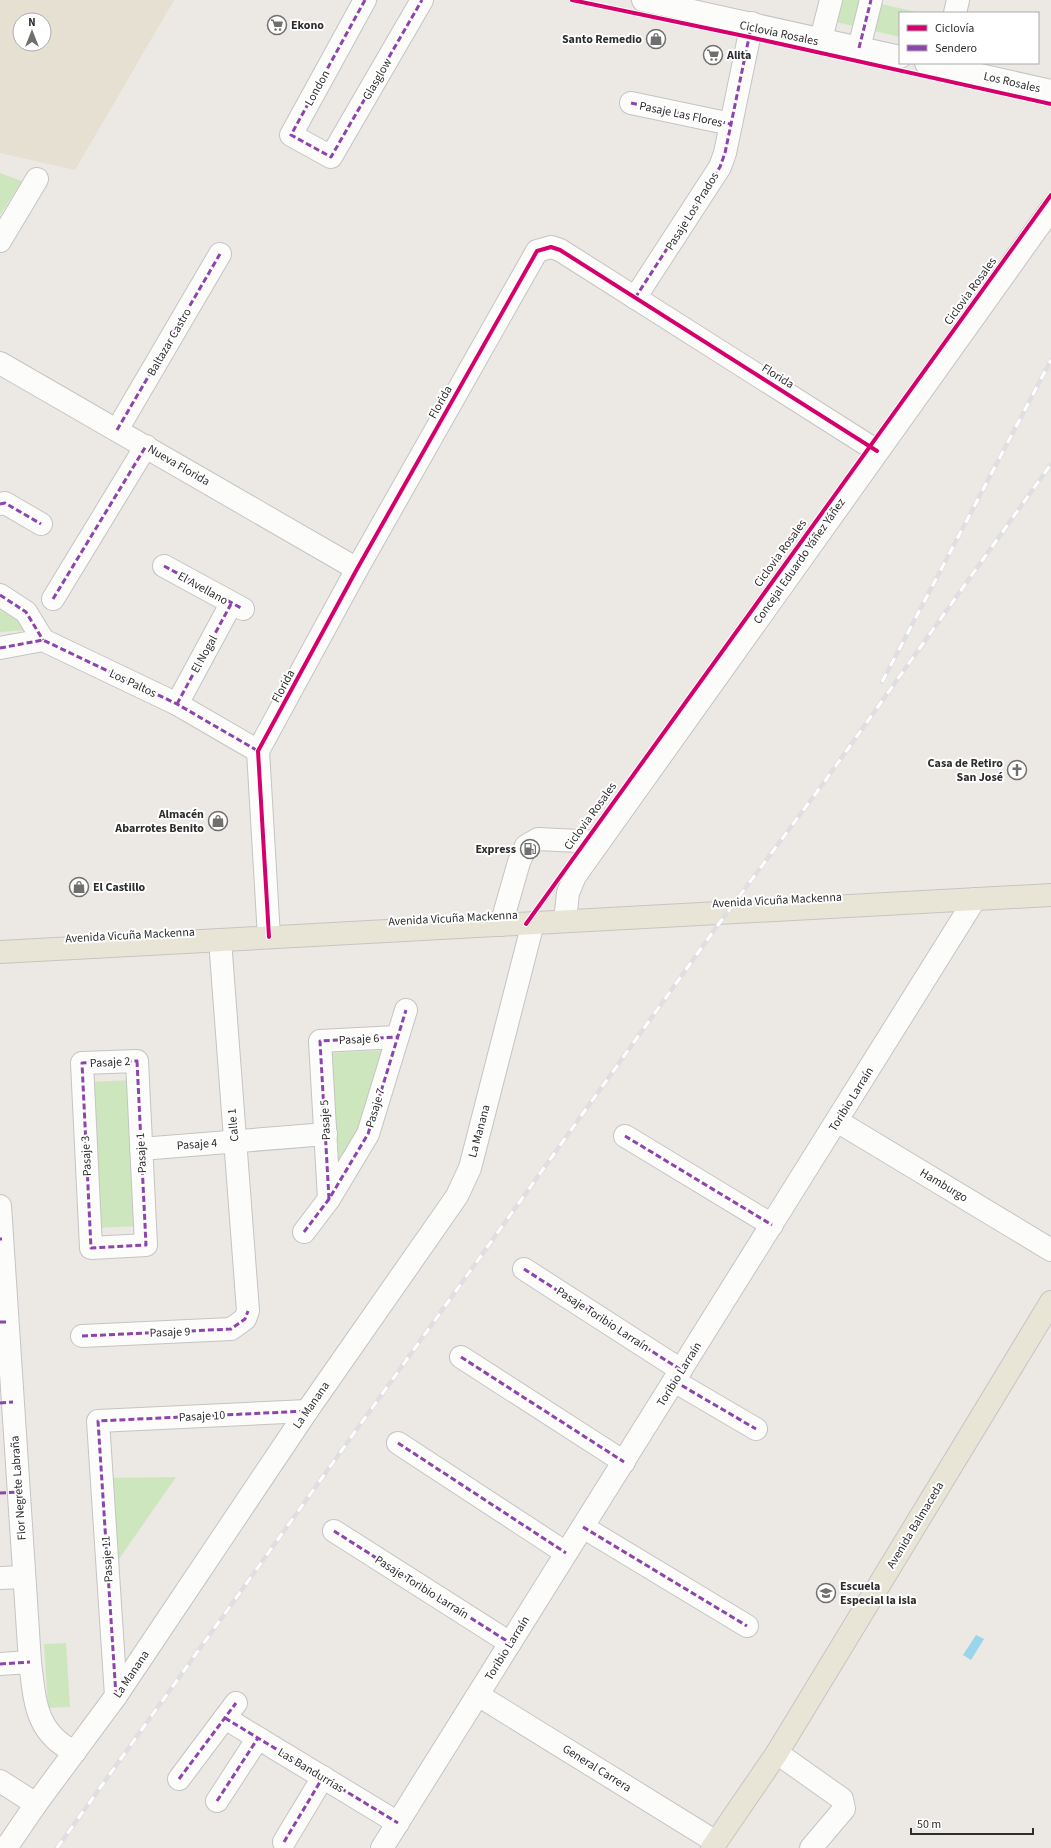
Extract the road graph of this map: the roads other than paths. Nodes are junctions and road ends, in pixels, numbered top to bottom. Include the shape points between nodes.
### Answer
1 (365, 0) edge
2 (422, 0) edge
3 (643, 0) edge
4 (831, 0) edge
5 (871, 0) edge
6 (958, 0) edge
7 (955, 12) edge
8 (752, 23) junction
9 (821, 39) junction
10 (859, 48) junction
11 (899, 57) edge
12 (936, 64) edge
13 (1051, 91) edge
14 (631, 103) dead end
15 (730, 124) junction
16 (331, 157) joint
17 (37, 179) dead end
18 (1051, 208) edge
19 (0, 241) edge
20 (220, 254) dead end
21 (635, 298) junction
22 (0, 363) edge
23 (117, 430) junction
24 (146, 446) junction
25 (877, 451) junction
26 (0, 504) edge
27 (42, 524) dead end
28 (164, 566) dead end
29 (357, 569) junction
30 (0, 595) edge
31 (53, 599) dead end
32 (237, 606) joint
33 (43, 640) junction
34 (0, 648) edge
35 (177, 704) junction
36 (258, 751) junction
37 (599, 842) junction
38 (1051, 895) edge
39 (975, 899) junction
40 (565, 922) junction
41 (533, 923) junction
42 (501, 925) junction
43 (269, 937) junction
44 (220, 940) junction
45 (0, 952) edge
46 (406, 1010) dead end
47 (397, 1037) junction
48 (320, 1041) joint
49 (137, 1061) joint
50 (82, 1063) joint
51 (837, 1121) junction
52 (326, 1134) junction
53 (625, 1136) dead end
54 (235, 1142) junction
55 (141, 1149) junction
56 (329, 1199) junction
57 (0, 1206) edge
58 (772, 1225) junction
59 (304, 1232) dead end
60 (1, 1239) edge
61 (146, 1245) joint
62 (1051, 1250) edge
63 (524, 1269) dead end
64 (1051, 1302) edge
65 (248, 1311) joint
66 (4, 1322) edge
67 (82, 1336) dead end
68 (461, 1357) dead end
69 (678, 1375) junction
70 (6, 1402) edge
71 (307, 1411) junction
72 (98, 1421) joint
73 (756, 1429) dead end
74 (398, 1443) dead end
75 (624, 1462) junction
76 (9, 1493) edge
77 (583, 1527) junction
78 (334, 1531) dead end
79 (566, 1553) junction
80 (24, 1577) junction
81 (0, 1578) edge
82 (747, 1626) dead end
83 (510, 1643) junction
84 (30, 1662) junction
85 (0, 1664) edge
86 (478, 1694) junction
87 (116, 1696) junction
88 (258, 1738) junction
89 (75, 1752) junction
90 (777, 1753) junction
91 (323, 1777) junction
92 (179, 1779) dead end
93 (0, 1782) edge
94 (217, 1802) dead end
95 (36, 1804) junction
96 (398, 1822) junction
97 (284, 1842) dead end
98 (714, 1845) edge
99 (6, 1848) edge
100 (382, 1848) edge
101 (812, 1848) edge

1 - 16 street, London via 290,135
2 - 16 street, Glasglow
3 - 8 street
4 - 9 street
5 - 10 street
6 - 7 street
8 - 9 street
8 - 15 street, Pasaje Los Prados
9 - 10 street
10 - 11 street
12 - 13 street, Los Rosales
14 - 15 street, Pasaje Las Flores
15 - 21 street, Pasaje Los Prados via 725,153 715,177
17 - 19 street
18 - 25 street, Concejal Eduardo Yáñez Yáñez
20 - 23 street, Baltazar Castro
21 - 25 street, Florida
21 - 29 street, Florida via 556,248 546,247 537,251
22 - 23 street, Nueva Florida
23 - 24 street, Nueva Florida
24 - 29 street, Nueva Florida
24 - 31 street
25 - 37 street, Concejal Eduardo Yáñez Yáñez
26 - 27 street via 5,503
28 - 32 street, El Avellano
29 - 36 street, Florida
30 - 33 street via 26,612
32 - 35 street, El Nogal
33 - 34 street
33 - 35 street, Los Paltos
35 - 36 street, Los Paltos
36 - 43 street
37 - 40 street, Concejal Eduardo Yáñez Yáñez via 570,884
37 - 42 street via 538,839 526,846
38 - 39 main road, Avenida Vicuña Mackenna
39 - 40 main road, Avenida Vicuña Mackenna
39 - 51 street, Toribio Larraín
40 - 41 main road, Avenida Vicuña Mackenna
41 - 42 main road, Avenida Vicuña Mackenna
41 - 71 street, La Manana via 464,1184 450,1209
42 - 43 main road, Avenida Vicuña Mackenna
43 - 44 main road, Avenida Vicuña Mackenna
44 - 45 main road, Avenida Vicuña Mackenna
44 - 54 street, Calle 1
46 - 47 street, Pasaje 7
47 - 48 street, Pasaje 6
47 - 56 street, Pasaje 7 via 368,1134
48 - 52 street, Pasaje 5
49 - 50 street, Pasaje 2
49 - 55 street, Pasaje 1
50 - 61 street, Pasaje 3 via 91,1248
51 - 58 street, Toribio Larraín
51 - 62 street, Hamburgo
52 - 54 street, Pasaje 4
52 - 56 street, Pasaje 5
53 - 58 street
54 - 55 street, Pasaje 4
54 - 65 street, Calle 1
55 - 61 street, Pasaje 1
56 - 59 street, Pasaje 7
57 - 60 street, Flor Negrete Labraña
58 - 69 street, Toribio Larraín
60 - 66 street, Flor Negrete Labraña
63 - 69 street, Pasaje Toribio Larraín
64 - 90 main road, Avenida Balmaceda
65 - 67 street, Pasaje 9 via 245,1318 231,1329
66 - 70 street, Flor Negrete Labraña
68 - 75 street
69 - 73 street, Pasaje Toribio Larraín
69 - 75 street, Toribio Larraín
70 - 76 street, Flor Negrete Labraña
71 - 72 street, Pasaje 10
71 - 87 street, La Manana
72 - 87 street, Pasaje 11
74 - 79 street
75 - 77 street, Toribio Larraín
76 - 80 street, Flor Negrete Labraña
77 - 79 street, Toribio Larraín
77 - 82 street
78 - 83 street, Pasaje Toribio Larraín
79 - 83 street, Toribio Larraín
80 - 81 street
80 - 84 street, Flor Negrete Labraña
83 - 86 street, Toribio Larraín
84 - 85 street
84 - 89 street, Flor Negrete Labraña via 40,1718 50,1734 66,1748
86 - 96 street, Toribio Larraín
86 - 98 street, General Carrera
87 - 89 street, La Manana
88 - 91 street, Las Bandurrias
88 - 92 street, Las Bandurrias via 230,1710
88 - 94 street
89 - 95 street, La Manana
90 - 98 main road, Avenida Balmaceda
90 - 101 street via 842,1798 844,1803 844,1808
91 - 96 street, Las Bandurrias
91 - 97 street
93 - 95 street
95 - 99 street, La Manana
96 - 100 street, Toribio Larraín

